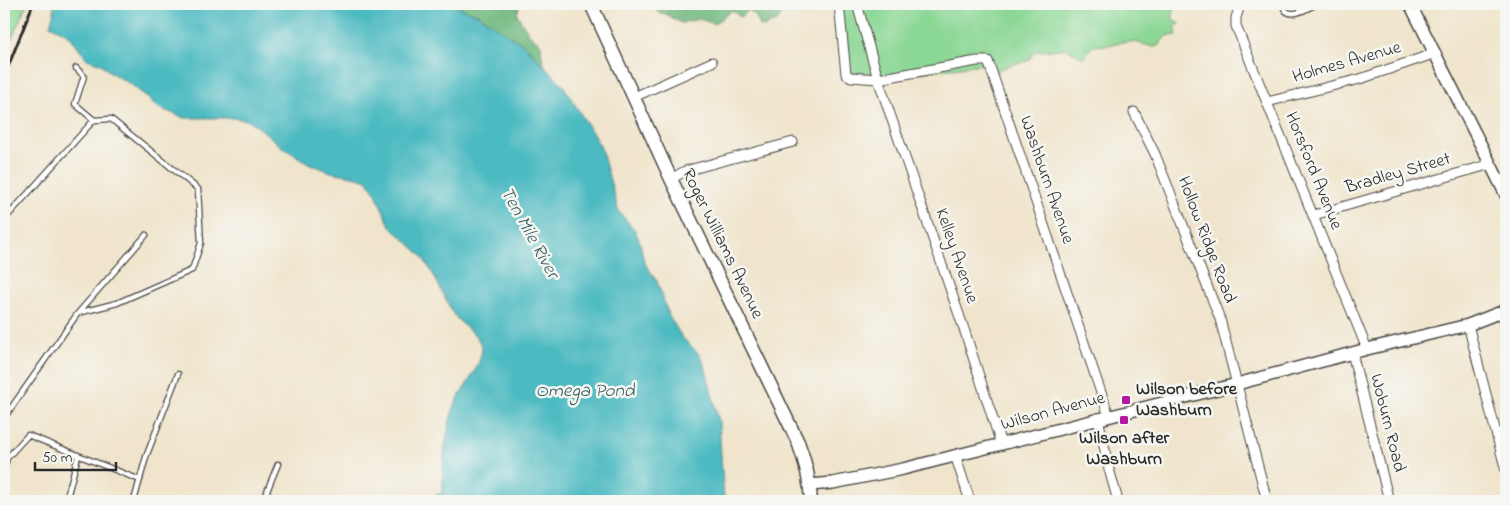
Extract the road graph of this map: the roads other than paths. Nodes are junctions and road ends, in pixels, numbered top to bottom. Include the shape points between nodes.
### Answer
1 (591, 4) edge
2 (839, 4) edge
3 (857, 4) edge
4 (1240, 4) edge
5 (1282, 4) edge
6 (1317, 4) edge
7 (1410, 4) edge
8 (1436, 54) junction
9 (712, 62) dead end
10 (76, 68) dead end
11 (878, 79) junction
12 (634, 97) junction
13 (1268, 102) junction
14 (1134, 112) dead end
15 (94, 120) junction
16 (793, 142) dead end
17 (1491, 164) junction
18 (671, 179) junction
19 (1506, 195) edge
20 (1314, 216) junction
21 (4, 220) edge
22 (146, 235) dead end
23 (1506, 310) edge
24 (78, 313) junction
25 (1468, 325) junction
26 (1367, 349) junction
27 (1352, 353) junction
28 (178, 374) dead end
29 (1237, 384) junction
30 (1103, 417) junction
31 (4, 418) edge
32 (1001, 444) junction
33 (955, 455) junction
34 (78, 456) junction
35 (6, 457) edge
36 (278, 464) dead end
37 (4, 470) edge
38 (1506, 471) edge
39 (140, 480) junction
40 (810, 485) junction
41 (66, 501) edge
42 (134, 501) edge
43 (263, 501) edge
44 (811, 501) edge
45 (970, 501) edge
46 (1118, 501) edge
47 (1267, 501) edge
48 (1389, 501) edge

1 - 12 main road, Roger Williams Avenue
2 - 11 street via 846,74
3 - 11 street, Kelley Avenue
4 - 13 street, Horsford Avenue via 1236,26
5 - 6 lane via 1291,14
7 - 8 street
8 - 13 street, Holmes Avenue via 1360,79
8 - 17 street
9 - 12 street
10 - 15 lane via 84,76 75,104
11 - 30 street, Washburn Avenue via 988,61
11 - 32 street, Kelley Avenue
12 - 18 main road, Roger Williams Avenue
13 - 20 street, Horsford Avenue
14 - 29 street, Hollow Ridge Road via 1155,154 1220,319
15 - 21 lane
15 - 24 lane via 111,118 198,189 201,243 192,270 117,303
16 - 18 street via 685,171
17 - 19 street
17 - 20 street, Bradley Street
18 - 40 main road, Roger Williams Avenue via 798,442 806,461
20 - 26 street, Horsford Avenue
22 - 24 lane
23 - 25 street, Wilson Avenue
24 - 31 lane
25 - 26 street, Wilson Avenue
25 - 38 street
26 - 27 street, Wilson Avenue
27 - 29 street, Wilson Avenue
27 - 48 street, Woburn Road
28 - 39 lane
29 - 30 street, Wilson Avenue
29 - 47 street, Hollow Ridge Road
30 - 32 street, Wilson Avenue
30 - 46 street, Washburn Avenue via 1109,469
32 - 33 street, Wilson Avenue
33 - 40 street, Wilson Avenue
33 - 45 street
34 - 35 lane via 28,435
34 - 39 lane
34 - 41 lane
35 - 37 lane
36 - 43 lane
39 - 42 lane
40 - 44 main road, Roger Williams Avenue

